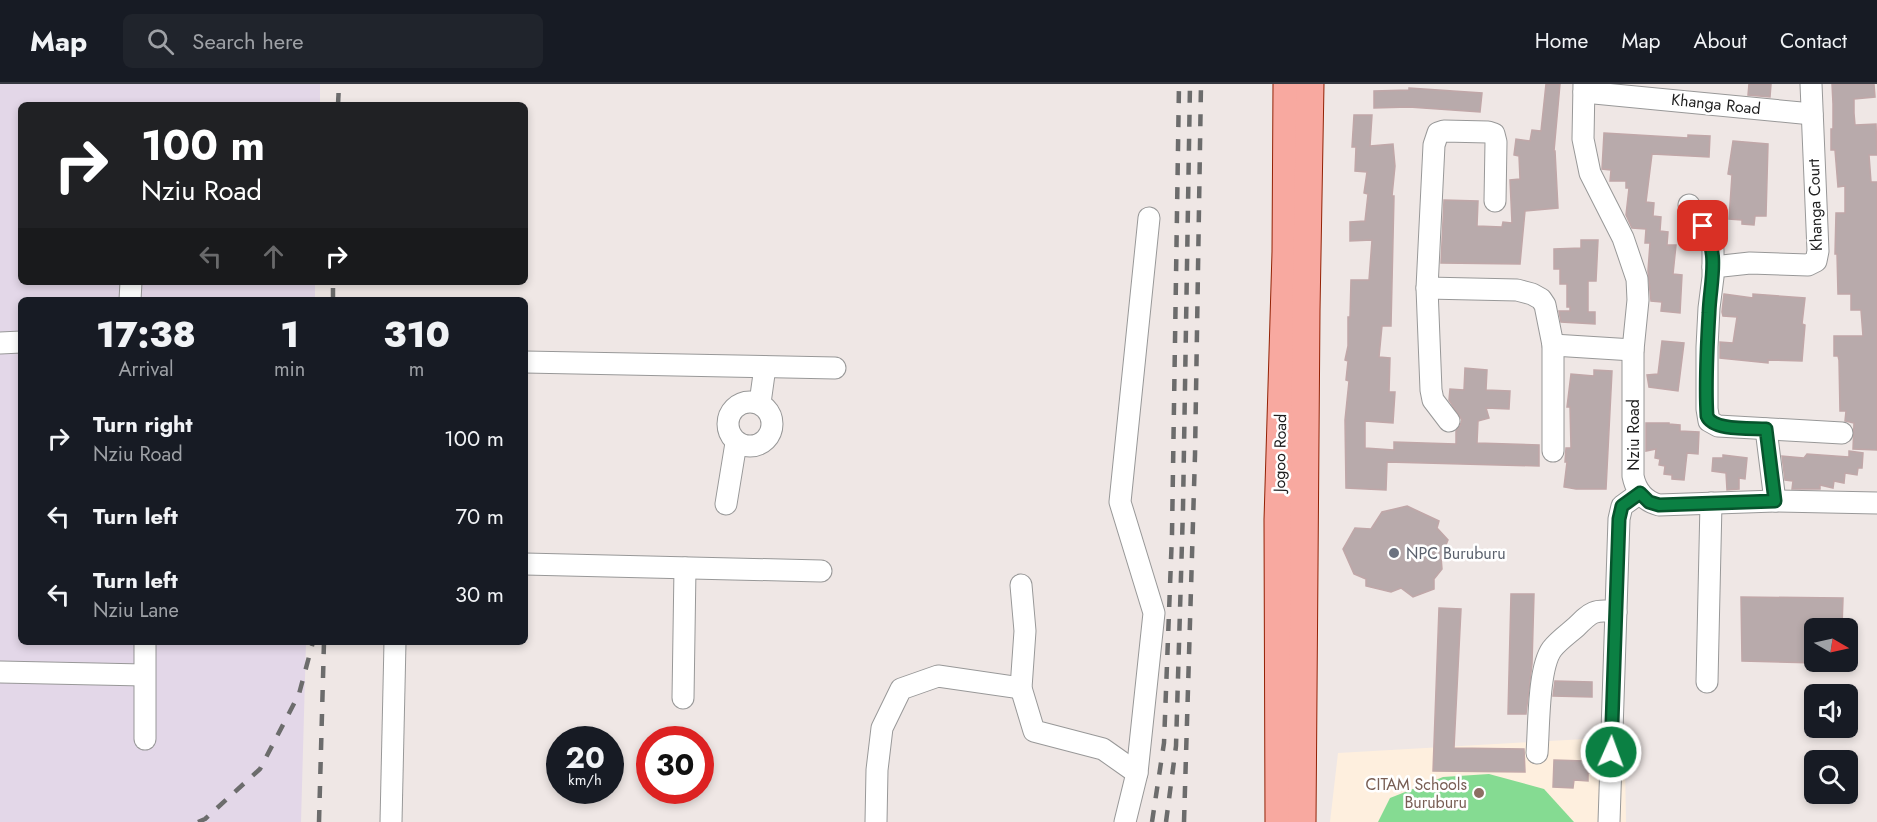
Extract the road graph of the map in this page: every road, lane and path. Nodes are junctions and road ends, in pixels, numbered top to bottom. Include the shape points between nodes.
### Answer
1 (1287, 84) edge
2 (1310, 84) edge
3 (1811, 84) edge
4 (1584, 88) edge
5 (1812, 114) junction
6 (1495, 201) dead end
7 (1689, 205) dead end
8 (1149, 218) dead end
9 (1713, 267) junction
10 (1427, 288) junction
11 (18, 342) edge
12 (0, 343) edge
13 (1553, 345) junction
14 (1633, 350) junction
15 (528, 362) edge
16 (765, 367) junction
17 (835, 369) dead end
18 (760, 403) junction
19 (1449, 421) dead end
20 (1766, 429) junction
21 (1842, 433) dead end
22 (736, 443) junction
23 (1553, 451) dead end
24 (1640, 493) junction
25 (1775, 501) junction
26 (1712, 503) junction
27 (1877, 503) edge
28 (726, 504) dead end
29 (528, 564) edge
30 (685, 568) junction
31 (821, 571) dead end
32 (1021, 585) dead end
33 (1616, 612) junction
34 (146, 645) edge
35 (395, 645) edge
36 (0, 672) edge
37 (144, 675) junction
38 (1707, 682) dead end
39 (1021, 688) junction
40 (683, 698) dead end
41 (145, 739) dead end
42 (1537, 753) dead end
43 (1137, 773) junction
44 (391, 822) edge
45 (876, 822) edge
46 (1125, 822) edge
47 (1279, 822) edge
48 (1302, 822) edge
49 (1609, 822) edge

1 - 47 main road, Jogoo Road via 1278,520
2 - 48 main road, Jogoo Road
3 - 5 street, Khanga Court
4 - 5 street, Khanga Road
4 - 14 street, Nziu Road via 1584,139 1590,173 1623,238 1637,279
5 - 9 street, Khanga Court via 1816,261 1808,265 1750,263
6 - 10 street via 1494,134 1438,133 1434,145
7 - 9 street via 1709,236
8 - 43 street via 1120,502 1154,613
9 - 20 street via 1707,416 1718,426
10 - 13 street via 1497,288 1532,294 1545,305
10 - 19 street via 1431,390 1433,400
11 - 12 street
13 - 14 street
13 - 23 street
14 - 24 street, Nziu Road via 1632,476
15 - 16 street
16 - 17 street
16 - 18 street
18 - 22 street via 743,402 730,412 727,428
18 - 22 street via 770,414 772,429 764,442 750,447
20 - 21 street
20 - 25 street
22 - 28 street
24 - 26 street, Nziu Road via 1659,505
24 - 33 street via 1622,506
25 - 26 street, Nziu Road
25 - 27 street, Nziu Road
26 - 38 street
29 - 30 street
30 - 31 street
30 - 40 street
32 - 39 street via 1025,631
33 - 42 street via 1602,610 1590,614 1548,655
33 - 49 street
34 - 37 street
35 - 44 street
36 - 37 street
37 - 41 street
39 - 43 street via 1034,731 1103,749
39 - 45 street via 938,676 901,689 882,728
43 - 46 street

